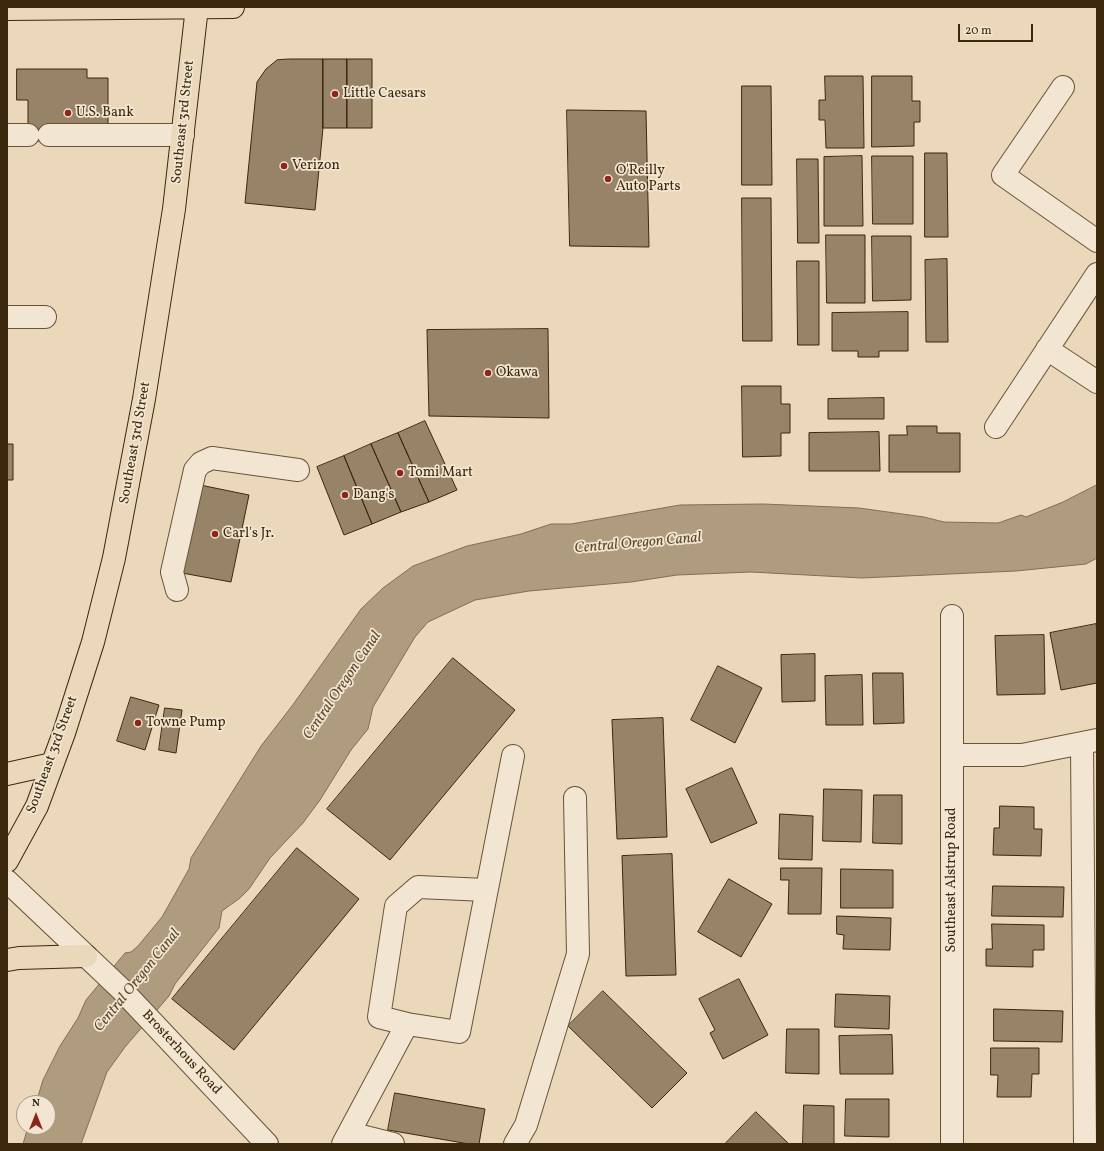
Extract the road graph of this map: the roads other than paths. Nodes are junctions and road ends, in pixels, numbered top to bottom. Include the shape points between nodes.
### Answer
1 (197, 7) edge
2 (233, 7) edge
3 (7, 9) edge
4 (1063, 87) dead end
5 (49, 135) dead end
6 (183, 135) junction
7 (1097, 240) edge
8 (1097, 274) edge
9 (7, 317) edge
10 (46, 317) dead end
11 (1047, 349) junction
12 (1097, 382) edge
13 (996, 427) dead end
14 (298, 470) dead end
15 (177, 590) dead end
16 (952, 616) dead end
17 (1089, 742) edge
18 (513, 756) dead end
19 (952, 756) junction
20 (52, 764) junction
21 (7, 774) edge
22 (575, 798) dead end
23 (7, 861) edge
24 (7, 881) edge
25 (486, 890) junction
26 (7, 960) edge
27 (89, 960) junction
28 (407, 1024) junction
29 (346, 1138) edge
30 (267, 1144) edge
31 (393, 1144) edge
32 (515, 1144) edge
33 (952, 1144) edge
34 (1085, 1144) edge

1 - 2 main road
1 - 3 main road
1 - 6 main road, Southeast 3rd Street
4 - 7 street via 1003,176
5 - 6 street
6 - 20 main road, Southeast 3rd Street via 144,399 114,558 93,642
8 - 11 street
9 - 10 street
11 - 12 street
11 - 13 street
14 - 15 street via 212,458 201,463 195,470 172,572
16 - 19 street, Southeast Alstrup Road
17 - 19 street via 1022,755
17 - 34 street
18 - 25 street
19 - 33 street, Southeast Alstrup Road
20 - 21 main road
20 - 23 main road, Southeast 3rd Street via 37,806
22 - 32 street via 578,954 526,1125
24 - 27 street, Brosterhous Road
25 - 28 street via 459,1032
25 - 28 street via 418,887 396,906 379,1017
26 - 27 main road
27 - 30 street, Brosterhous Road via 160,1029
28 - 29 street
29 - 31 street

